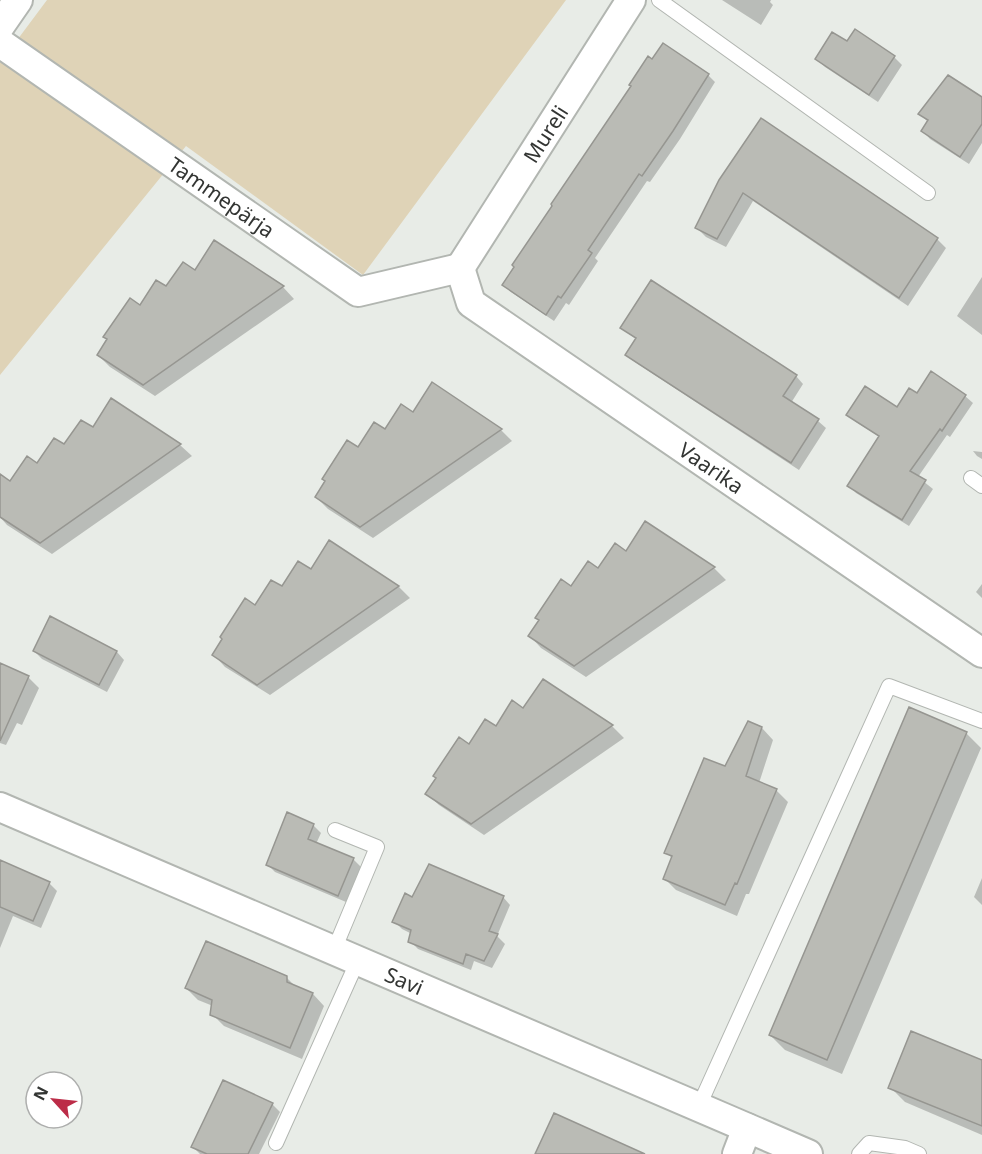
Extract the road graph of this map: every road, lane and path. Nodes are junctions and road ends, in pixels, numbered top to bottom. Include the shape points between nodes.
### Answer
1 (18, 0) edge
2 (631, 0) edge
3 (659, 0) edge
4 (0, 26) edge
5 (0, 44) edge
6 (928, 193) dead end
7 (460, 268) junction
8 (982, 653) edge
9 (982, 721) edge
10 (0, 807) edge
11 (335, 830) dead end
12 (346, 955) junction
13 (699, 1106) junction
14 (742, 1141) edge
15 (276, 1143) dead end
16 (808, 1154) edge
17 (858, 1154) edge
18 (919, 1154) edge

1 - 4 street
2 - 7 street, Mureli
3 - 6 lane
5 - 7 street, Tammepärja via 358,292
7 - 8 street, Vaarika via 471,303
9 - 13 lane via 889,686
10 - 12 street, Savi
11 - 12 lane via 376,847
12 - 13 street, Savi
12 - 15 lane
13 - 14 street, Savi
14 - 16 street, Savi
17 - 18 lane via 869,1143

